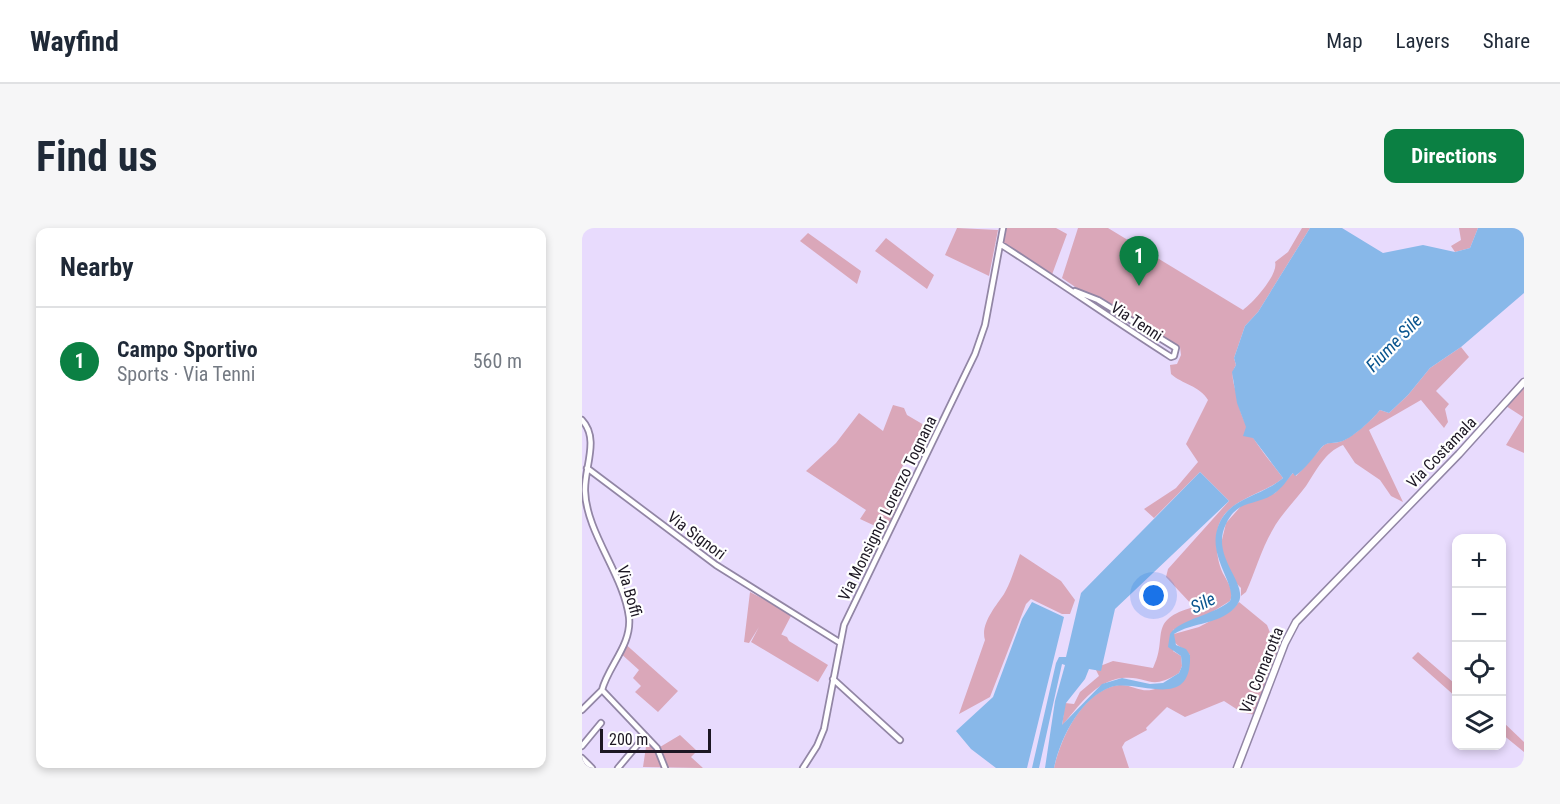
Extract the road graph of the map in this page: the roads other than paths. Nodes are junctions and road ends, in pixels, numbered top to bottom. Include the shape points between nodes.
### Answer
1 (1003, 228) edge
2 (1000, 244) junction
3 (1075, 291) junction
4 (1092, 298) junction
5 (1088, 303) junction
6 (1524, 382) edge
7 (582, 420) edge
8 (587, 468) junction
9 (1375, 539) joint
10 (839, 642) junction
11 (833, 679) junction
12 (602, 690) junction
13 (582, 710) edge
14 (602, 723) dead end
15 (645, 736) junction
16 (900, 740) dead end
17 (582, 746) edge
18 (582, 759) edge
19 (592, 768) edge
20 (618, 768) edge
21 (665, 768) edge
22 (803, 768) edge
23 (1237, 768) edge

1 - 2 street, Via Monsignor Lorenzo Tognana
2 - 3 street, Via Tenni
2 - 10 street, Via Monsignor Lorenzo Tognana via 985,325 975,354 859,592
3 - 4 street, Via Tenni
3 - 5 street, Via Tenni
4 - 5 street
4 - 5 street, Via Tenni via 1176,348 1174,356
6 - 9 main road, Via Costamala
7 - 8 street via 591,440
8 - 10 street, Via Signori via 716,565
8 - 12 street, Via Boffi via 587,510 629,617 627,634
9 - 23 main road, Via Cornarotta via 1292,628
10 - 11 street, Via Monsignor Lorenzo Tognana
11 - 16 street
11 - 22 street, Via Monsignor Lorenzo Tognana via 824,729
12 - 13 street
12 - 15 street
14 - 17 street
15 - 20 street
15 - 21 street via 657,748
18 - 19 street

